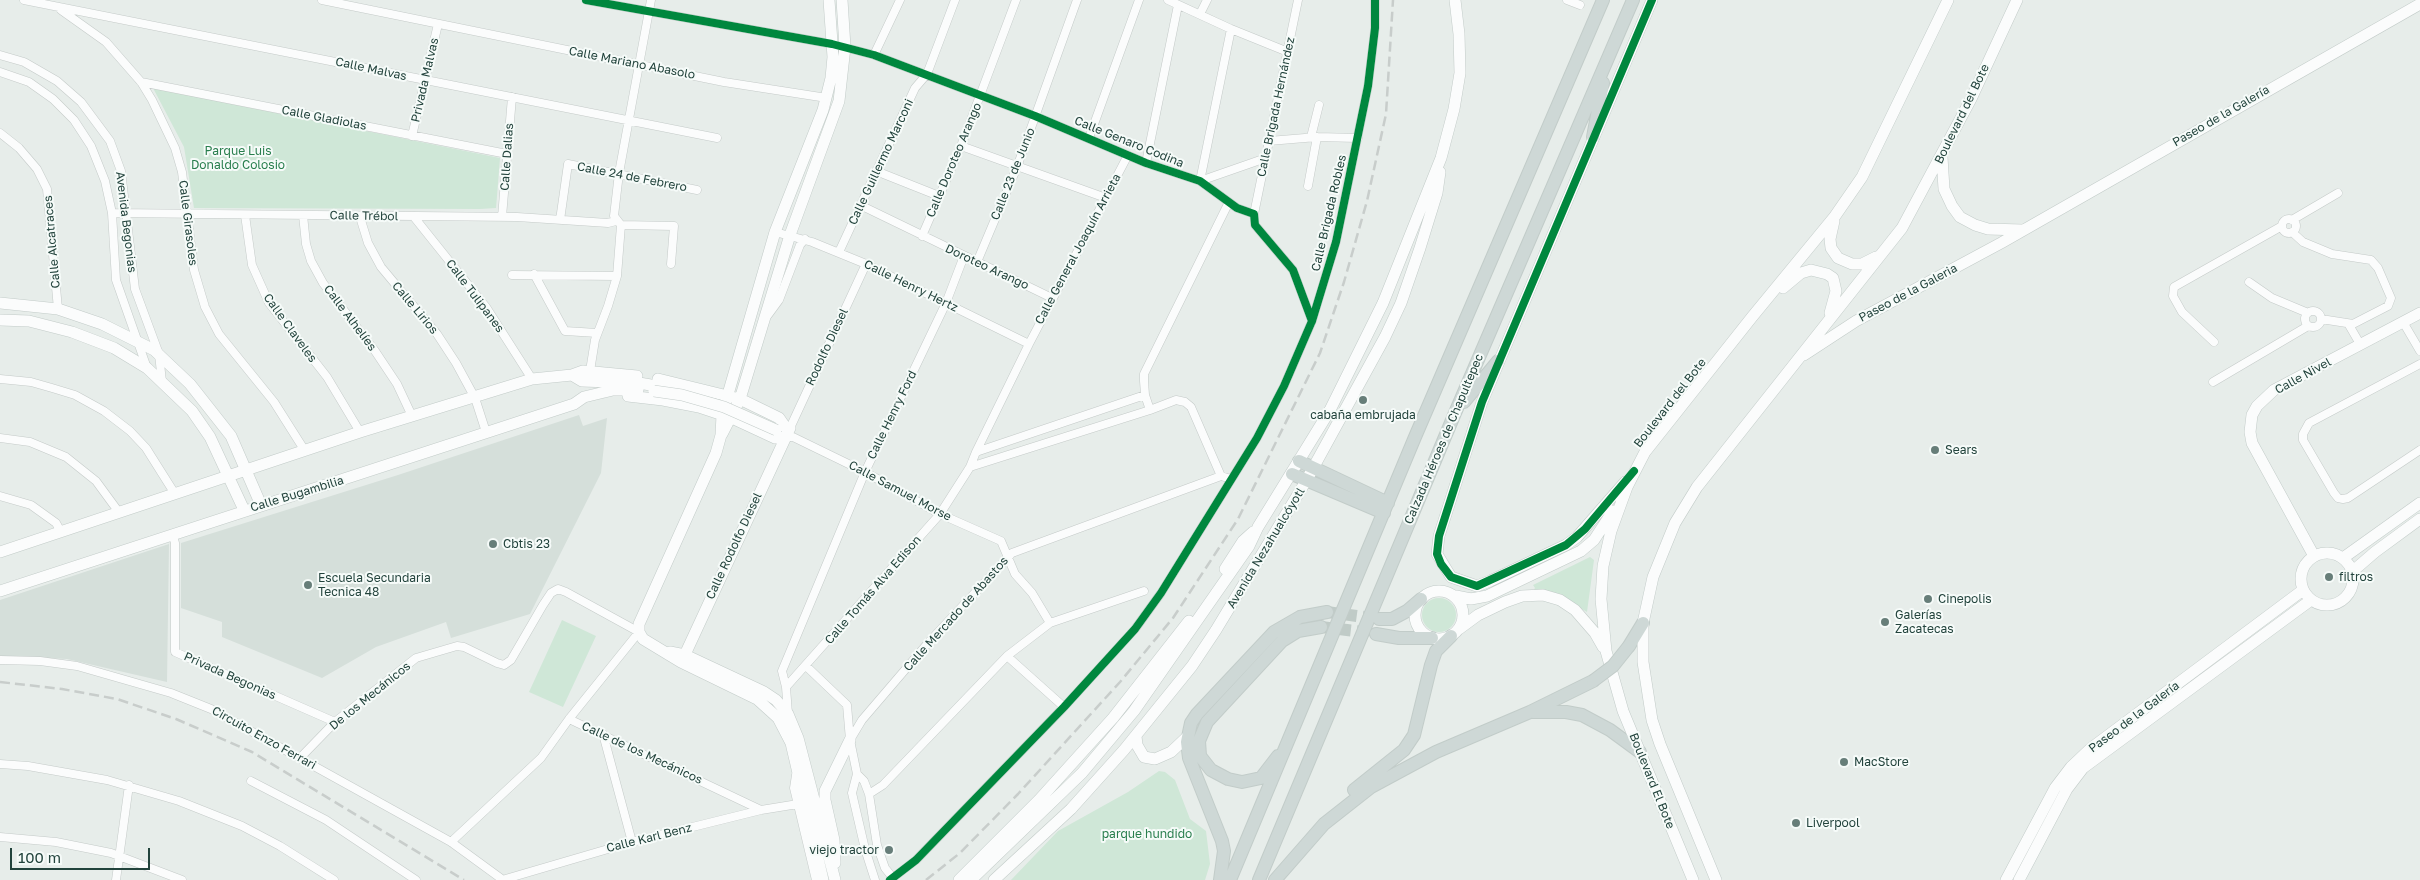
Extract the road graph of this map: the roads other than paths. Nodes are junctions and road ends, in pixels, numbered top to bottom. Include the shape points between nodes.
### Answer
1 (24, 0) edge
2 (322, 0) edge
3 (586, 0) edge
4 (651, 0) edge
5 (829, 0) edge
6 (842, 0) edge
7 (900, 0) edge
8 (955, 0) edge
9 (1016, 0) edge
10 (1077, 0) edge
11 (1139, 0) edge
12 (1168, 0) edge
13 (1207, 0) edge
14 (1298, 0) edge
15 (1375, 0) edge
16 (1455, 0) edge
17 (1567, 0) edge
18 (1603, 0) edge
19 (1633, 0) edge
20 (1652, 0) edge
21 (1948, 0) edge
22 (2017, 0) edge
23 (2420, 4) edge
24 (1178, 5) junction
25 (1580, 5) dead end
26 (59, 9) junction
27 (649, 12) junction
28 (1200, 14) junction
29 (438, 24) junction
30 (1231, 30) junction
31 (832, 44) junction
32 (845, 47) junction
33 (1288, 52) junction
34 (0, 55) edge
35 (874, 55) junction
36 (1606, 61) junction
37 (640, 64) junction
38 (0, 72) edge
39 (927, 74) junction
40 (426, 81) junction
41 (141, 82) junction
42 (981, 96) junction
43 (512, 97) junction
44 (827, 98) junction
45 (1319, 105) dead end
46 (1035, 116) junction
47 (630, 122) junction
48 (0, 133) edge
49 (412, 136) junction
50 (1314, 137) junction
51 (1593, 137) junction
52 (717, 138) dead end
53 (1089, 138) junction
54 (1358, 138) junction
55 (1269, 141) junction
56 (961, 146) junction
57 (506, 154) junction
58 (1942, 154) junction
59 (1128, 155) junction
60 (1266, 158) junction
61 (1441, 158) junction
62 (1146, 162) junction
63 (1017, 167) junction
64 (876, 171) junction
65 (619, 173) junction
66 (1200, 181) junction
67 (1308, 186) dead end
68 (697, 190) dead end
69 (2338, 194) dead end
70 (939, 196) junction
71 (1106, 198) junction
72 (1229, 202) junction
73 (860, 205) junction
74 (112, 213) junction
75 (127, 213) junction
76 (188, 214) junction
77 (1254, 214) junction
78 (245, 215) junction
79 (303, 215) junction
80 (360, 216) junction
81 (1836, 216) junction
82 (414, 217) junction
83 (502, 217) junction
84 (560, 220) junction
85 (2292, 220) junction
86 (618, 223) junction
87 (2282, 226) junction
88 (2024, 230) junction
89 (775, 232) junction
90 (2292, 232) junction
91 (790, 235) junction
92 (922, 236) junction
93 (805, 239) junction
94 (839, 252) junction
95 (964, 256) junction
96 (1878, 256) junction
97 (977, 262) junction
98 (671, 264) dead end
99 (866, 264) junction
100 (512, 274) dead end
101 (534, 274) junction
102 (617, 276) junction
103 (2249, 282) dead end
104 (1052, 298) junction
105 (0, 303) edge
106 (946, 303) junction
107 (1763, 304) junction
108 (58, 310) junction
109 (2308, 313) junction
110 (2420, 313) edge
111 (764, 319) junction
112 (2321, 319) junction
113 (0, 320) edge
114 (1828, 320) junction
115 (1312, 321) junction
116 (2403, 322) junction
117 (2349, 324) junction
118 (2308, 326) junction
119 (598, 333) junction
120 (138, 342) junction
121 (2214, 342) dead end
122 (1029, 344) junction
123 (2360, 344) junction
124 (2420, 351) edge
125 (159, 354) junction
126 (1796, 360) junction
127 (1498, 361) junction
128 (2420, 364) edge
129 (147, 368) junction
130 (592, 376) junction
131 (0, 379) edge
132 (532, 379) junction
133 (162, 382) junction
134 (2213, 382) dead end
135 (705, 389) junction
136 (593, 394) joint
137 (1145, 395) junction
138 (729, 396) junction
139 (475, 398) junction
140 (740, 400) junction
141 (574, 404) junction
142 (700, 407) junction
143 (1150, 410) junction
144 (1455, 413) junction
145 (412, 416) junction
146 (727, 417) junction
147 (360, 432) junction
148 (486, 432) junction
149 (785, 432) junction
150 (0, 438) edge
151 (2420, 450) edge
152 (305, 451) junction
153 (976, 452) junction
154 (1299, 461) junction
155 (970, 467) junction
156 (1313, 468) junction
157 (248, 470) junction
158 (1634, 471) junction
159 (865, 472) junction
160 (1292, 474) junction
161 (230, 475) junction
162 (1221, 476) junction
163 (1231, 479) junction
164 (1306, 481) junction
165 (174, 494) junction
166 (1624, 494) junction
167 (0, 496) edge
168 (1273, 504) junction
169 (2420, 504) edge
170 (261, 505) junction
171 (1386, 508) junction
172 (244, 510) junction
173 (118, 511) junction
174 (1288, 513) junction
175 (940, 514) junction
176 (2420, 519) edge
177 (1258, 527) junction
178 (61, 532) junction
179 (173, 536) junction
180 (0, 552) edge
181 (1009, 556) junction
182 (2314, 556) junction
183 (2343, 558) junction
184 (2353, 572) junction
185 (1451, 577) junction
186 (2303, 590) junction
187 (0, 591) edge
188 (1144, 592) dead end
189 (1455, 596) junction
190 (1421, 598) junction
191 (2311, 600) junction
192 (1327, 612) tunnel mouth
193 (1379, 619) tunnel mouth
194 (1050, 623) junction
195 (1643, 623) junction
196 (1321, 627) tunnel mouth
197 (639, 632) junction
198 (1455, 633) junction
199 (1376, 634) tunnel mouth
200 (1432, 638) junction
201 (1606, 654) junction
202 (1007, 656) junction
203 (683, 659) junction
204 (0, 660) edge
205 (806, 666) junction
206 (786, 687) junction
207 (1064, 707) junction
208 (1530, 712) junction
209 (785, 718) junction
210 (569, 719) junction
211 (335, 722) junction
212 (603, 734) junction
213 (1136, 736) junction
214 (1188, 736) junction
215 (850, 740) junction
216 (1288, 742) junction
217 (1640, 752) junction
218 (300, 758) junction
219 (0, 764) edge
220 (797, 767) junction
221 (857, 774) junction
222 (251, 781) dead end
223 (129, 786) junction
224 (869, 794) junction
225 (798, 804) junction
226 (761, 810) junction
227 (1324, 824) junction
228 (0, 837) edge
229 (451, 842) junction
230 (632, 842) junction
231 (119, 858) junction
232 (892, 879) edge
233 (116, 880) edge
234 (182, 880) edge
235 (334, 880) edge
236 (416, 880) edge
237 (503, 880) edge
238 (816, 880) edge
239 (823, 880) edge
240 (836, 880) edge
241 (875, 880) edge
242 (959, 880) edge
243 (971, 880) edge
244 (994, 880) edge
245 (1220, 880) edge
246 (1230, 880) edge
247 (1259, 880) edge
248 (1275, 880) edge
249 (1693, 880) edge
250 (1716, 880) edge
251 (2006, 880) edge
252 (2020, 880) edge

1 - 26 street, Calle Malvas
2 - 29 street, Calle Mariano Abasolo
3 - 27 street, Calle Genaro Codina
4 - 27 street
5 - 31 main road
6 - 32 main road
7 - 35 street
8 - 39 street, Calle Guillermo Marconi
9 - 42 street, Calle Doroteo Arango
10 - 46 street, Calle 23 de Junio
11 - 53 street
12 - 24 street
13 - 28 street
14 - 33 street, Calle Brigada Hernández
15 - 54 street, Calle Brigada Robles via 1368,86
16 - 61 main road, Avenida Nezahualcóyotl via 1460,73
17 - 25 street
18 - 171 main road
19 - 36 main road, Calzada Héroes de Chapultepec
20 - 51 main road
21 - 81 main road, Boulevard del Bote via 1883,137
22 - 58 main road, Boulevard del Bote
23 - 88 main road, Paseo de la Galería
24 - 28 street
24 - 62 street
26 - 40 street, Calle Malvas via 149,24
26 - 41 street, Calle Girasoles via 106,42
27 - 31 street, Calle Genaro Codina
27 - 37 street
28 - 30 street
29 - 37 street, Calle Mariano Abasolo
29 - 40 street, Privada Malvas
30 - 33 street
30 - 66 street
31 - 32 street, Calle Genaro Codina
31 - 44 main road
32 - 35 street, Calle Genaro Codina
32 - 91 main road via 839,101
33 - 55 street, Calle Brigada Hernández
34 - 75 street, Avenida Begonias via 44,72 73,94 94,116 116,156
35 - 39 street, Calle Genaro Codina
36 - 51 main road
36 - 144 main road, Calzada Héroes de Chapultepec
37 - 44 street, Calle Mariano Abasolo via 724,82
37 - 47 street
38 - 74 street, Avenida Begonias via 40,89 74,120 101,169
39 - 42 street, Calle Genaro Codina
39 - 64 street, Calle Guillermo Marconi via 915,88
40 - 43 street, Calle Malvas
40 - 49 street, Privada Malvas
41 - 49 street, Calle Gladiolas
41 - 76 street, Calle Girasoles via 175,148
42 - 46 street, Calle Genaro Codina
42 - 56 street, Calle Doroteo Arango
43 - 47 street, Calle Malvas
43 - 57 street, Calle Dalias
44 - 89 main road
45 - 50 street
46 - 53 street, Calle Genaro Codina
46 - 63 street, Calle 23 de Junio
47 - 52 street, Calle Malvas
47 - 65 street
48 - 108 street, Calle Alcatraces via 19,148 37,170 46,189
49 - 57 street, Calle Gladiolas
50 - 54 street
50 - 55 street
50 - 67 street
51 - 127 main road
53 - 59 street, Calle Genaro Codina
54 - 115 street, Calle Brigada Robles via 1336,242
55 - 60 street, Calle Brigada Hernández
56 - 63 street
56 - 70 street, Calle Doroteo Arango
57 - 83 street, Calle Dalias
58 - 88 main road via 1944,189 1960,217 1988,229
58 - 96 main road, Boulevard del Bote via 1902,228
59 - 62 street, Calle Genaro Codina
59 - 71 street, Calle General Joaquín Arrieta
60 - 66 street
60 - 77 street, Calle Brigada Hernández
61 - 154 main road, Avenida Nezahualcóyotl via 1383,303 1343,386
61 - 156 main road, Avenida Nezahualcóyotl via 1432,211 1401,303 1370,367
62 - 66 street, Calle Genaro Codina
63 - 71 street
63 - 97 street, Calle 23 de Junio
64 - 70 street
64 - 73 street, Calle Guillermo Marconi
65 - 68 street, Calle 24 de Febrero
65 - 84 street, Calle 24 de Febrero via 568,164
65 - 86 street via 614,216
66 - 72 street, Calle Genaro Codina
69 - 85 street
70 - 92 street, Calle Doroteo Arango
71 - 104 street, Calle General Joaquín Arrieta
72 - 77 street, Calle Genaro Codina
72 - 137 street via 1144,374
73 - 92 street, Doroteo Arango
73 - 94 street, Calle Guillermo Marconi
74 - 75 street, Calle Trébol
74 - 120 street, Avenida Begonias via 116,280
75 - 76 street, Calle Trébol
75 - 125 street, Avenida Begonias via 135,289
76 - 78 street, Calle Trébol
76 - 152 street, Calle Girasoles via 194,270 205,307 220,334 274,402
77 - 115 street via 1255,225 1293,270
78 - 79 street, Calle Trébol
78 - 147 street, Calle Claveles via 252,265 269,303 327,377
79 - 80 street, Calle Trébol
79 - 145 street, Calle Alhelíes via 311,261 323,283 376,351
80 - 82 street, Calle Trébol
80 - 139 street, Calle Lirios via 368,243 381,267 437,334
81 - 96 main road via 1830,239 1831,248 1838,258 1862,264
81 - 107 main road, Boulevard del Bote
82 - 83 street, Calle Trébol
82 - 132 street, Calle Tulipanes via 486,306
83 - 84 street, Calle Trébol
84 - 86 street, Calle Trébol
85 - 87 street via 2285,220
85 - 90 street via 2296,226
86 - 98 street, Calle Trébol via 674,226
86 - 102 street
87 - 90 street via 2285,233
87 - 121 street via 2174,287 2173,296 2182,312
88 - 126 main road, Paseo de la Galeria via 1856,321
89 - 91 street, Calle Henry Hertz
89 - 138 main road
90 - 117 street via 2303,242 2332,254 2375,262 2391,302 2359,322
91 - 93 street, Calle Henry Hertz
91 - 111 main road
92 - 95 street, Doroteo Arango
93 - 94 street, Calle Henry Hertz
93 - 111 street via 796,253 779,300
94 - 99 street, Calle Henry Hertz
95 - 97 street, Doroteo Arango
95 - 106 street, Calle Henry Ford
96 - 114 main road, Boulevard del Bote
97 - 104 street, Doroteo Arango
99 - 106 street, Calle Henry Hertz
99 - 149 street, Rodolfo Diesel
100 - 101 street
101 - 102 street
101 - 119 street via 565,331
102 - 119 street
103 - 109 street via 2272,298
104 - 122 street, Calle General Joaquín Arrieta
105 - 108 main road, Avenida Begonias
106 - 122 street, Calle Henry Hertz
106 - 159 street, Calle Henry Ford
107 - 114 main road via 1801,273 1821,270 1832,278 1836,291
107 - 158 main road, Boulevard del Bote via 1661,430
108 - 120 main road, Avenida Begonias via 102,324
109 - 112 street via 2318,313
109 - 118 street via 2305,320
110 - 116 main road, Calle Nivel
111 - 140 main road
112 - 117 street
112 - 118 street via 2317,326
113 - 129 main road, Avenida Begonias via 29,321 72,332 114,348
114 - 126 main road, Boulevard del Bote
115 - 163 street, Calle Brigada Robles via 1284,386
116 - 123 main road, Calle Nivel
116 - 124 street
117 - 123 street
118 - 134 street
119 - 130 street
120 - 125 main road, Avenida Begonias
120 - 129 street, Avenida Begonias
122 - 153 street, Calle General Joaquín Arrieta
123 - 182 main road, Calle Nivel via 2274,390 2257,406 2250,424 2252,443
125 - 133 street, Avenida Begonias
125 - 157 main road, Avenida Begonias via 190,384 231,436
126 - 195 main road, Boulevard del Bote via 1686,503 1653,577
127 - 144 main road
127 - 185 main road via 1439,536 1437,554
128 - 151 street via 2309,423 2303,434 2334,493 2343,499
129 - 133 main road, Avenida Begonias
130 - 132 main road via 582,381 572,375
130 - 135 main road via 649,377
130 - 149 main road, Calle Samuel Morse via 696,394 735,406
131 - 165 street via 52,388 104,411 146,448
132 - 139 main road
133 - 161 main road, Avenida Begonias via 192,411
135 - 138 main road
135 - 142 main road
136 - 141 main road, Calle Bugambilia
136 - 149 main road, Calle Samuel Morse, bridge via 635,390 682,395 734,411
137 - 143 street
137 - 153 street
138 - 140 main road
138 - 146 main road
139 - 145 main road
139 - 148 street, Calle Lirios
140 - 146 main road
140 - 149 main road via 779,418
141 - 142 main road via 635,396
141 - 148 main road, Calle Bugambilia
142 - 146 main road
143 - 155 street
143 - 162 street via 1176,400 1189,404
144 - 247 main road, Calzada Héroes de Chapultepec
145 - 147 main road
146 - 149 main road via 775,438
146 - 197 main road via 707,476 639,624
147 - 152 main road
148 - 170 main road, Calle Bugambilia
149 - 159 street, Calle Samuel Morse
149 - 203 main road, Calle Rodolfo Diesel
150 - 173 street via 30,442 66,456 96,481
152 - 157 main road
153 - 155 street, Calle Tomás Alva Edison
154 - 156 main road
154 - 160 main road, Avenida Nezahualcóyotl
155 - 175 street, Calle Tomás Alva Edison
156 - 164 main road, Avenida Nezahualcóyotl
156 - 171 main road
157 - 161 main road
157 - 170 main road, Avenida Begonias
158 - 166 main road, Boulevard del Bote
158 - 185 main road via 1586,529 1566,545 1477,586
159 - 175 street, Calle Samuel Morse
159 - 206 street, Calle Henry Ford via 782,671
160 - 164 main road
160 - 168 main road, Avenida Nezahualcóyotl
161 - 165 main road
161 - 172 main road, Avenida Begonias
162 - 163 street
162 - 181 street, Calle Mercado de Abastos via 1019,549
163 - 207 street, Calle Brigada Robles via 1135,629
164 - 171 main road
164 - 174 main road, Avenida Nezahualcóyotl
165 - 173 main road
166 - 189 main road via 1594,540 1581,551 1487,596 1471,599
166 - 201 main road, Boulevard del Bote via 1603,566 1601,600
167 - 178 street via 31,505 56,523
168 - 174 main road
168 - 177 main road, Avenida Nezahualcóyotl
169 - 183 main road
170 - 172 main road, Calle Bugambilia
171 - 216 main road
172 - 179 main road, Calle Bugambilia
173 - 178 main road
174 - 213 main road, Avenida Nezahualcóyotl via 1192,666
175 - 181 street, Calle Samuel Morse via 1001,542
175 - 205 street, Calle Tomás Alva Edison
176 - 184 main road
177 - 242 main road, Avenida Nezahualcóyotl via 1243,541 1171,646 1113,718 1039,800
177 - 243 main road, Avenida Nezahualcóyotl via 1249,546 1190,634 1107,745
178 - 180 main road
179 - 187 main road, Calle Bugambilia
179 - 211 street, Privada Begonias via 175,652
181 - 194 street, Calle Samuel Morse via 1015,574 1032,593
181 - 215 street, Calle Mercado de Abastos via 928,643 868,713
182 - 183 main road via 2334,553
182 - 186 main road via 2301,575
183 - 184 main road
184 - 191 main road via 2352,588 2342,601 2326,606
185 - 189 main road
186 - 191 main road
186 - 251 main road, Paseo de la Galería via 2090,748 2055,788
188 - 194 street
189 - 190 main road via 1437,590
189 - 198 main road via 1464,612
190 - 193 main road via 1392,619
190 - 200 main road via 1416,621 1419,629
191 - 252 main road, Paseo de la Galería via 2084,768 2067,789
192 - 214 main road via 1300,617 1274,632 1197,714
194 - 202 street
195 - 208 main road, bridge via 1613,666 1593,681
195 - 250 main road, Boulevard del Bote via 1643,662 1652,720
196 - 216 main road via 1298,631 1282,641 1207,722 1199,741 1200,756 1211,770 1228,780 1242,782 1261,778
197 - 203 main road via 643,639
197 - 210 street, Calle de los Mecánicos
197 - 211 street, De los Mecánicos via 558,590 551,593 511,660 504,665 464,647 445,648 416,658
198 - 200 main road
198 - 201 main road via 1482,613 1505,602 1527,595 1543,595 1560,600 1575,610 1595,633
198 - 227 main road via 1436,651 1414,735 1404,750 1361,783
199 - 200 main road
201 - 217 main road, Boulevard El Bote
202 - 207 street
202 - 224 street via 883,785
203 - 209 main road via 764,692 776,700
204 - 218 street, Circuito Enzo Ferrari via 77,666 171,692 210,709
205 - 206 street, Calle Tomás Alva Edison
205 - 215 street via 847,705
206 - 209 street
207 - 232 street, Calle Brigada Robles via 916,860
208 - 217 main road via 1566,712 1582,716 1610,730
208 - 227 main road via 1436,752 1371,786
209 - 220 main road
209 - 240 main road via 798,738
210 - 212 street, Calle de los Mecánicos
210 - 229 street via 541,758
211 - 218 street, De los Mecánicos
212 - 226 street, Calle de los Mecánicos
212 - 230 street
213 - 214 main road via 1144,758 1155,759 1171,752
213 - 244 main road, Avenida Nezahualcóyotl via 1071,809
214 - 245 main road via 1189,758 1222,840 1224,861
215 - 221 street
215 - 240 main road via 825,791 834,840
216 - 246 main road
217 - 249 main road, Boulevard El Bote
218 - 229 street, Circuito Enzo Ferrari
219 - 223 street via 74,773
220 - 225 street via 794,788
220 - 239 main road
221 - 224 street
221 - 241 street via 852,793
222 - 236 street via 326,820
223 - 231 street
223 - 235 street via 228,820 280,846
224 - 232 street via 877,845
225 - 226 street, Calle Karl Benz
225 - 238 street
226 - 230 street, Calle Karl Benz
227 - 248 main road
228 - 231 street via 56,842 111,853
229 - 237 street, Circuito Enzo Ferrari
230 - 237 street, Calle Karl Benz
231 - 233 street
231 - 234 street

